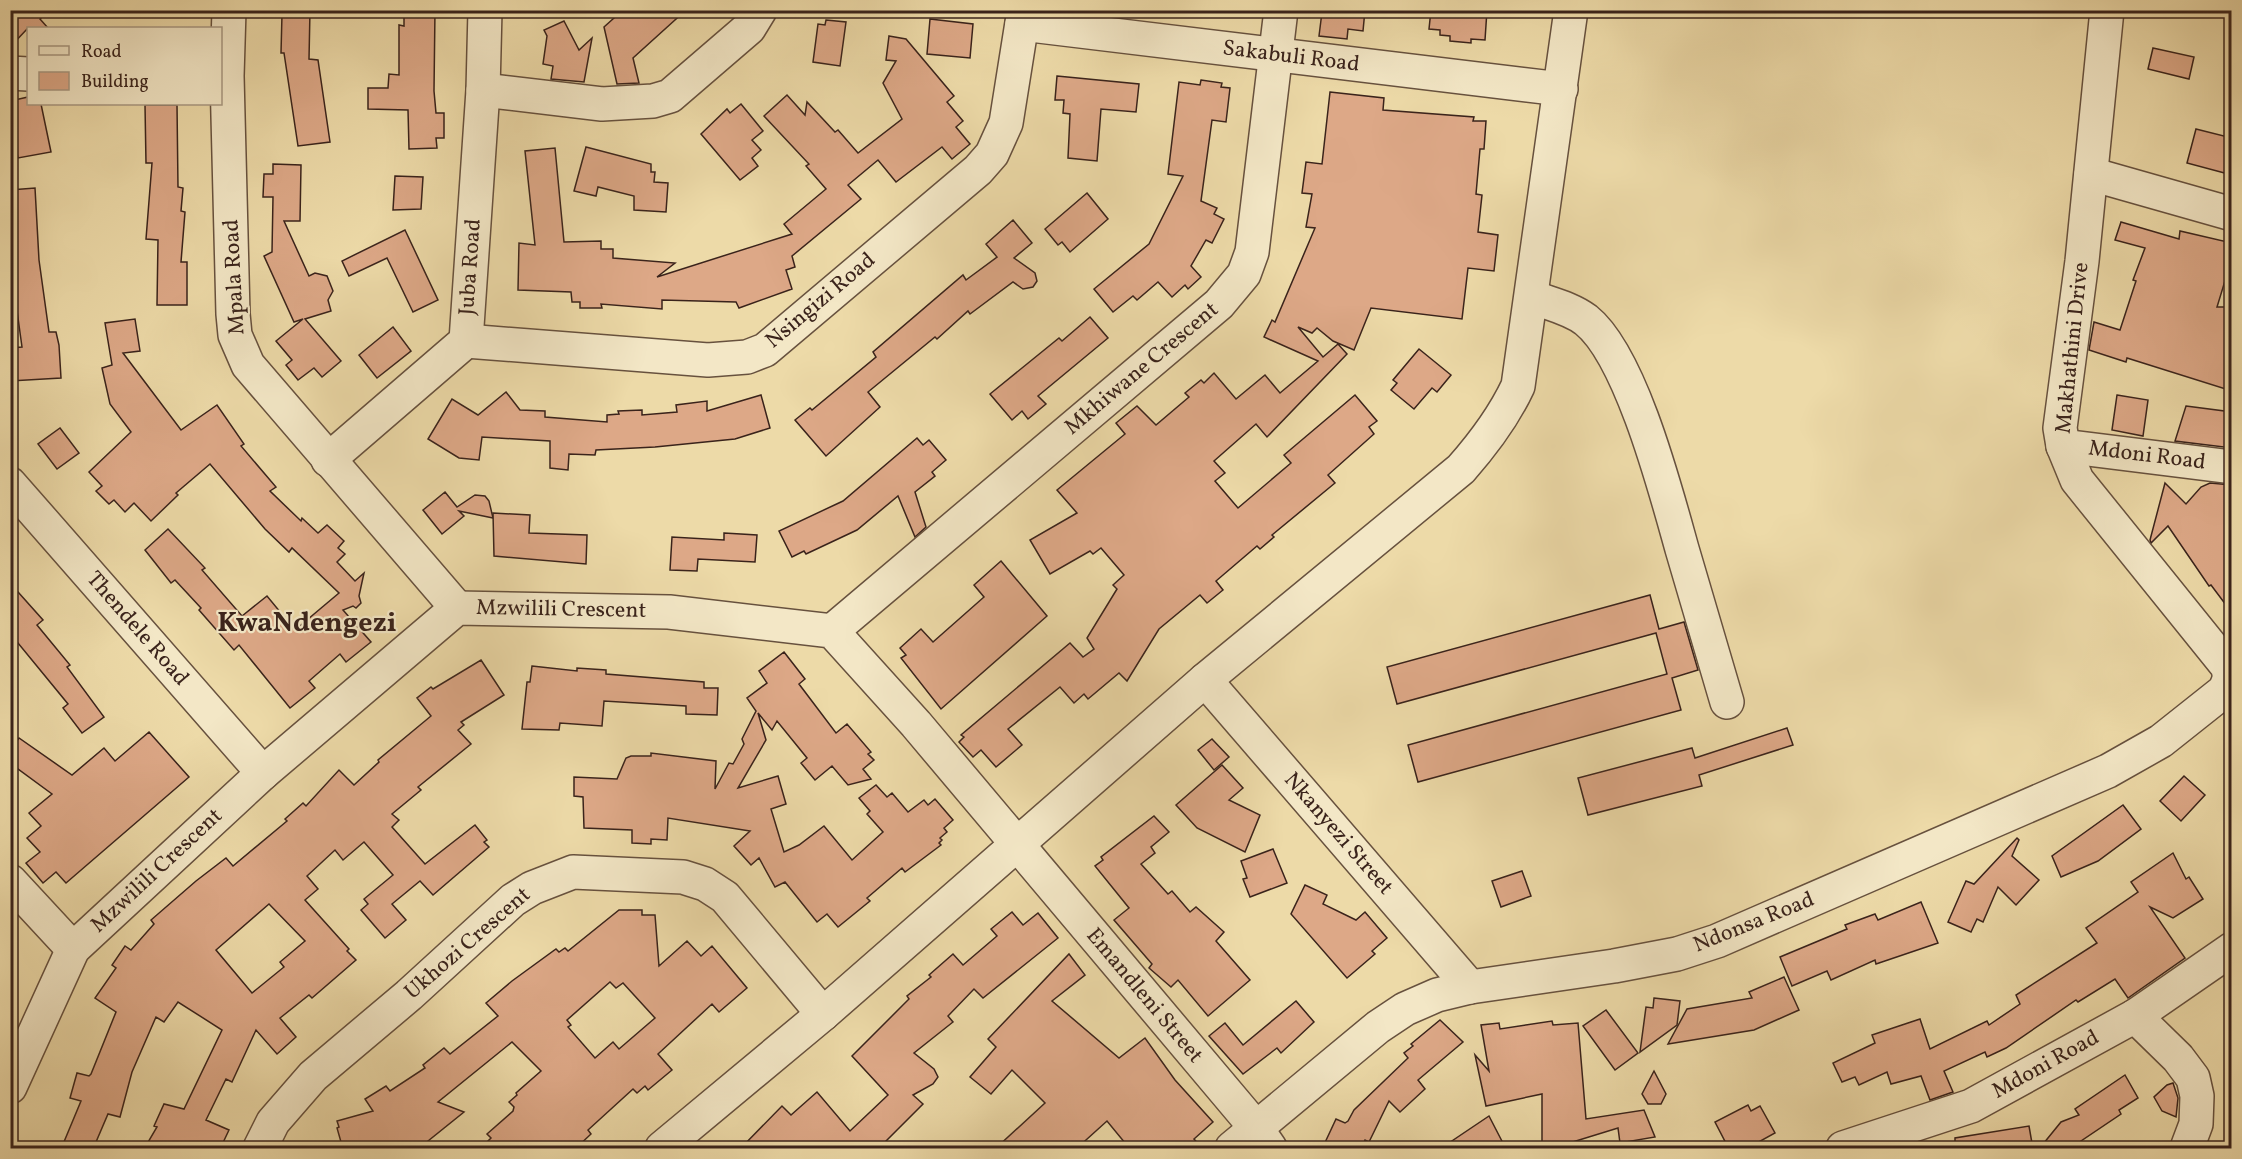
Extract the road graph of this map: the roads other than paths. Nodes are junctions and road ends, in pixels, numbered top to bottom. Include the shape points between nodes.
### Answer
1 (229, 10) edge
2 (485, 10) edge
3 (760, 10) edge
4 (1281, 10) edge
5 (1571, 10) edge
6 (2107, 10) edge
7 (1023, 17) edge
8 (1275, 55) junction
9 (10, 74) edge
10 (27, 74) edge
11 (224, 76) edge
12 (1561, 89) junction
13 (483, 90) junction
14 (2091, 174) junction
15 (2232, 214) edge
16 (1532, 297) junction
17 (466, 341) junction
18 (2063, 446) junction
19 (328, 460) junction
20 (2232, 467) edge
21 (10, 484) edge
22 (457, 608) junction
23 (832, 631) junction
24 (2227, 666) joint
25 (1205, 680) junction
26 (1728, 702) dead end
27 (263, 773) junction
28 (1016, 845) junction
29 (10, 881) edge
30 (73, 949) junction
31 (2232, 949) edge
32 (1470, 987) junction
33 (823, 1014) junction
34 (2135, 1017) junction
35 (10, 1087) edge
36 (1253, 1142) edge
37 (260, 1149) edge
38 (662, 1149) edge
39 (1843, 1149) edge
40 (2187, 1149) edge

1 - 11 street, Mpala Road
2 - 13 street, Juba Road
3 - 13 street via 749,28 670,96 653,101 602,104
4 - 8 street, Mkhiwane Crescent
5 - 12 street
6 - 14 street, Makhathini Drive
7 - 8 street, Sakabuli Road
7 - 17 street, Nsingizi Road via 1006,123 992,154 765,350 747,357 708,360
8 - 12 street, Sakabuli Road
8 - 23 street, Mkhiwane Crescent via 1252,252 1244,274 1232,290
9 - 10 street
11 - 19 street, Mpala Road via 235,335 248,365
12 - 16 street
13 - 17 street, Juba Road
14 - 15 street
14 - 18 street, Makhathini Drive via 2060,428
16 - 25 street via 1518,386 1484,444 1461,469
16 - 26 street via 1587,321 1620,367 1671,510
17 - 19 street, Juba Road
18 - 20 street, Mdoni Road
18 - 24 street, Makhathini Drive via 2077,480
19 - 22 street, Mpala Road
21 - 27 street, Thendele Road
22 - 23 street, Mzwilili Crescent via 669,612
22 - 27 street, Mzwilili Crescent
23 - 28 street via 916,724
24 - 32 street, Ndonsa Road via 2229,682 2223,691 2161,741 2108,771 1717,941 1677,954 1614,966
25 - 28 street
25 - 32 street, Nkanyezi Street
27 - 30 street, Mzwilili Crescent
28 - 33 street
28 - 36 street, Emandleni Street
29 - 30 street
30 - 35 street, Mzwilili Crescent
31 - 34 street, Mdoni Road
32 - 36 street, Ndonsa Road via 1437,995 1405,1009 1378,1028
33 - 37 street, Ukhozi Crescent via 725,897 705,884 684,877 573,872 513,900 313,1076 273,1122
33 - 38 street
34 - 39 street, Mdoni Road via 1971,1106
34 - 40 street via 2193,1078 2196,1124

